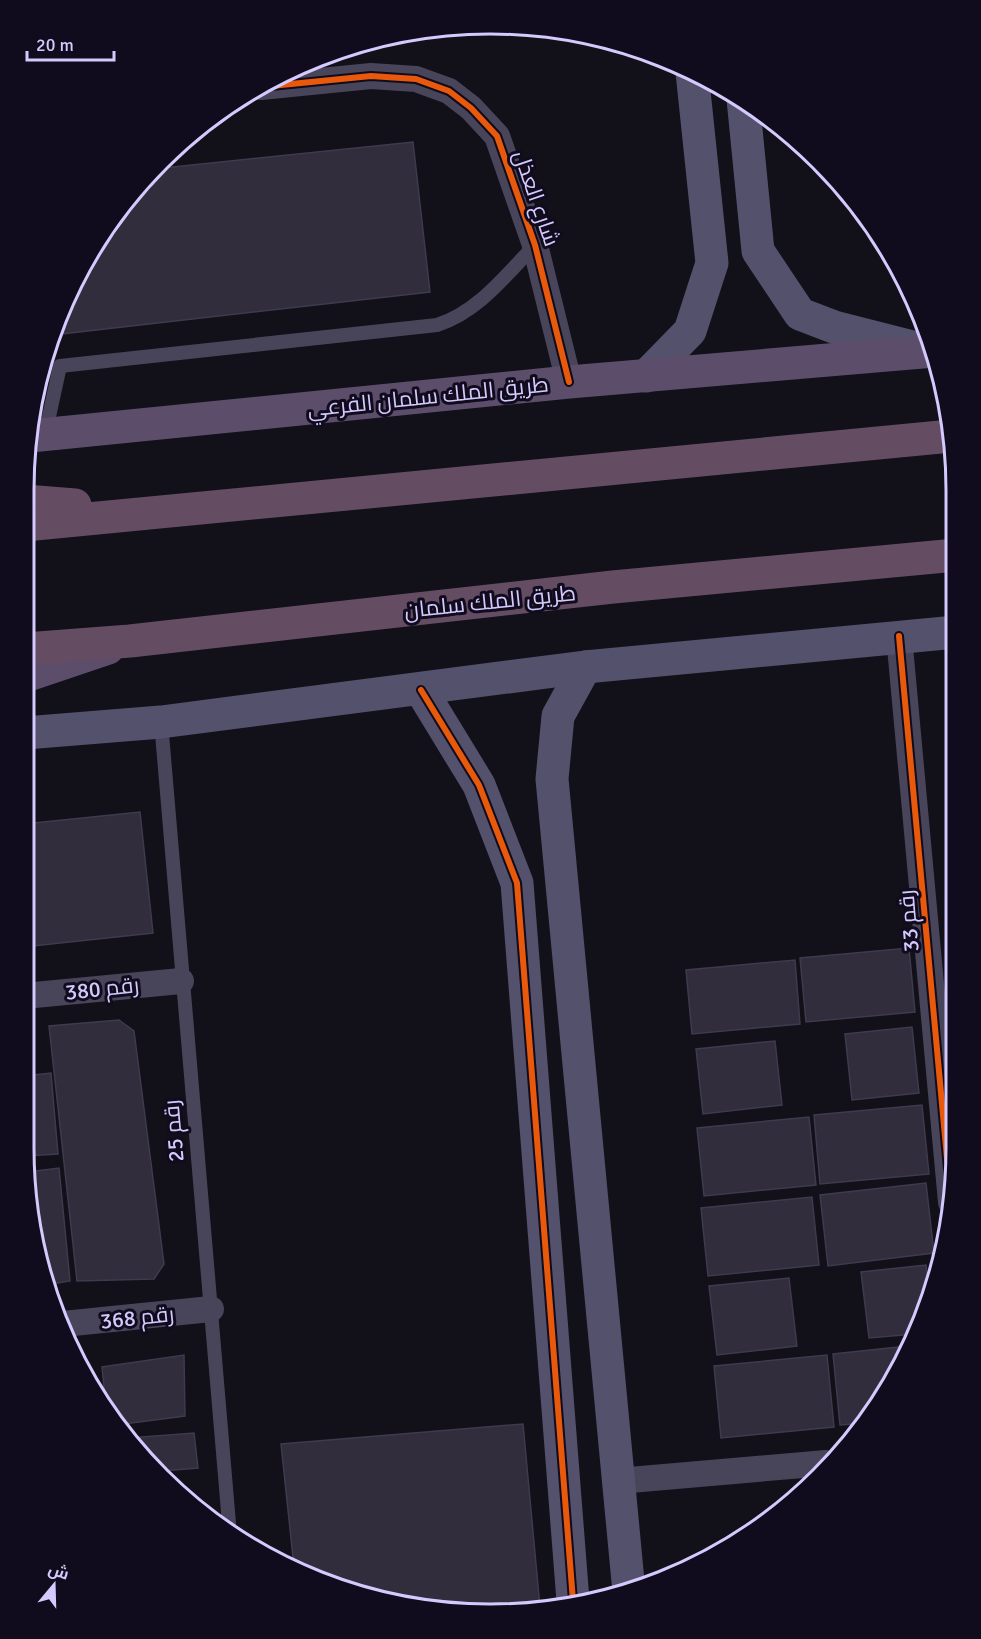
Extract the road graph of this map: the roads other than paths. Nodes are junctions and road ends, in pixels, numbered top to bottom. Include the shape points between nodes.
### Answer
1 (693, 83) edge
2 (284, 85) edge
3 (744, 111) edge
4 (535, 245) junction
5 (924, 349) edge
6 (924, 352) edge
7 (646, 376) junction
8 (569, 382) junction
9 (38, 432) edge
10 (37, 435) edge
11 (944, 437) edge
12 (34, 502) edge
13 (154, 512) junction
14 (34, 524) edge
15 (946, 556) edge
16 (946, 633) edge
17 (898, 636) junction
18 (130, 641) junction
19 (34, 648) edge
20 (585, 667) junction
21 (34, 673) edge
22 (421, 690) junction
23 (161, 722) junction
24 (34, 733) edge
25 (479, 785) junction
26 (557, 810) junction
27 (517, 882) junction
28 (566, 929) junction
29 (181, 981) junction
30 (34, 995) edge
31 (944, 996) edge
32 (946, 1055) edge
33 (211, 1309) junction
34 (69, 1323) edge
35 (820, 1464) edge
36 (618, 1481) junction
37 (229, 1522) edge
38 (628, 1583) edge
39 (573, 1597) edge

1 - 7 street via 712,263 690,331
2 - 4 street, شارع العذل via 371,76 416,78 449,91 497,136
3 - 5 street via 758,251 800,314 834,327
4 - 8 street, شارع العذل
4 - 9 lane via 478,303 458,319 437,325 60,366
6 - 7 main road, طريق الملك سلمان الفرعي
7 - 8 main road, طريق الملك سلمان الفرعي
8 - 10 main road, طريق الملك سلمان الفرعي
11 - 13 highway
12 - 13 highway
13 - 14 highway
15 - 18 highway, طريق الملك سلمان via 613,587
16 - 17 street
17 - 20 street
17 - 31 street, رقم 33
18 - 19 highway, طريق الملك سلمان
18 - 21 main road
20 - 22 street
20 - 26 street via 558,716 552,779
22 - 23 street
22 - 25 street
23 - 24 street
23 - 29 lane, رقم 25
25 - 26 street via 521,855 545,854
25 - 27 street
26 - 28 street
27 - 28 street via 551,881
27 - 39 street
28 - 36 street
29 - 30 street, رقم 380
29 - 33 lane, رقم 25
31 - 32 street, رقم 33
33 - 34 street, رقم 368
33 - 37 lane, رقم 25
35 - 36 street
36 - 38 street

